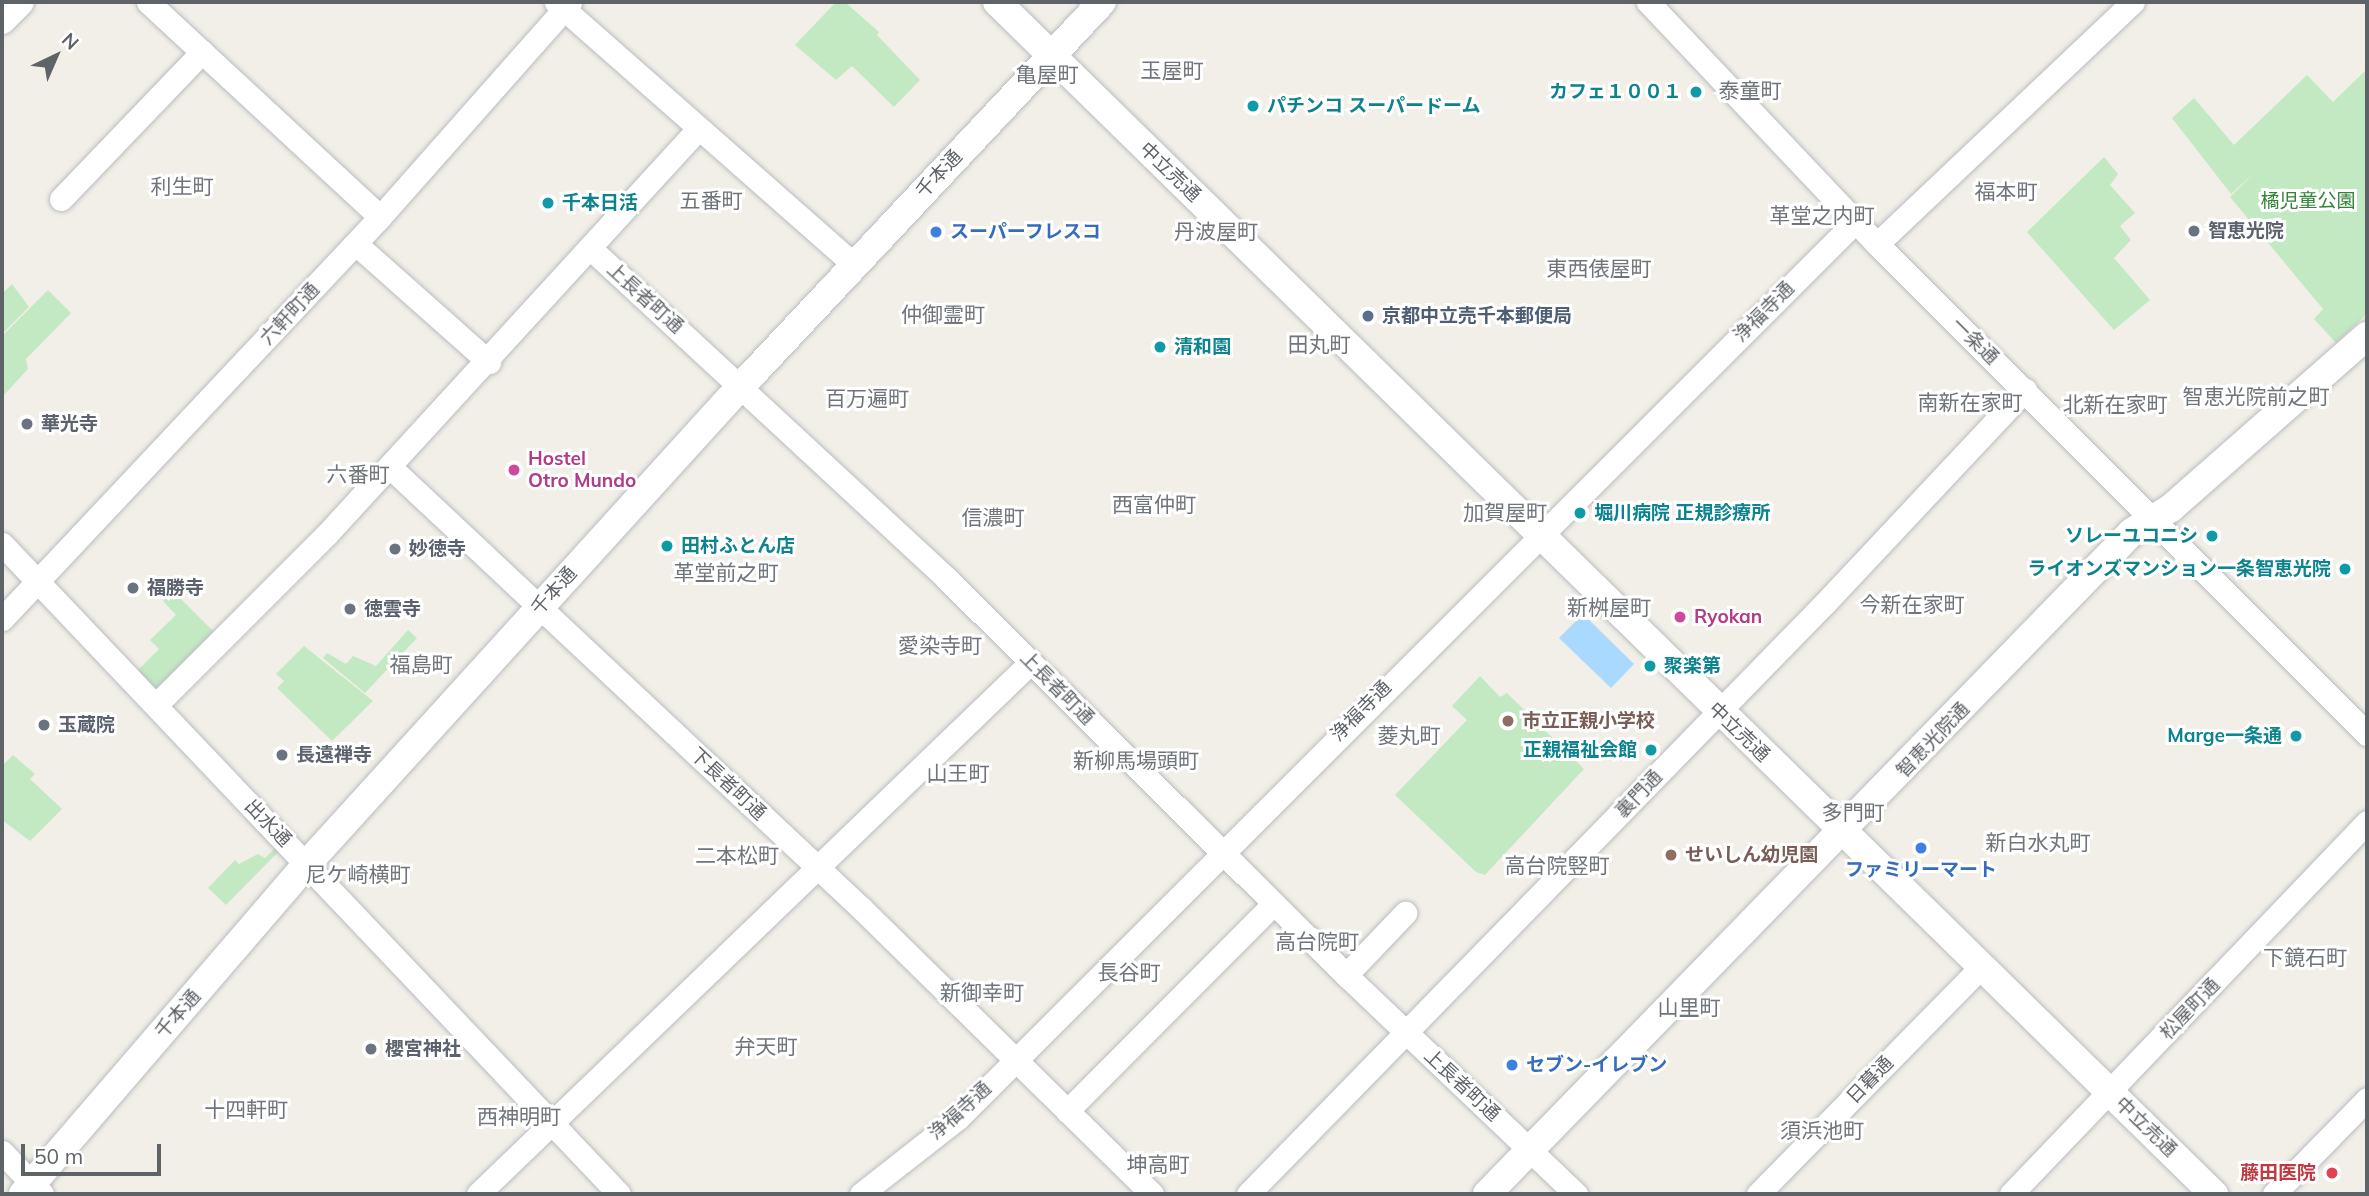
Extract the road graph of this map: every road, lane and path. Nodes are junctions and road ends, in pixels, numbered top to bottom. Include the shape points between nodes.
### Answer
1 (20, 2) edge
2 (148, 2) edge
3 (997, 2) edge
4 (1102, 2) edge
5 (1648, 2) edge
6 (2133, 2) edge
7 (564, 4) edge
8 (2, 20) edge
9 (202, 52) junction
10 (1051, 55) junction
11 (698, 129) junction
12 (61, 199) dead end
13 (380, 217) junction
14 (1856, 221) junction
15 (356, 244) junction
16 (1877, 244) junction
17 (591, 249) junction
18 (855, 265) junction
19 (2367, 336) edge
20 (489, 362) junction
21 (741, 387) junction
22 (2025, 390) junction
23 (390, 467) junction
24 (2154, 517) junction
25 (1541, 533) junction
26 (2, 544) edge
27 (38, 580) junction
28 (540, 606) junction
29 (2, 619) edge
30 (1031, 662) junction
31 (156, 705) junction
32 (1719, 712) junction
33 (2367, 734) edge
34 (2367, 822) edge
35 (1843, 832) junction
36 (1221, 852) junction
37 (307, 864) junction
38 (817, 867) junction
39 (1273, 904) junction
40 (1405, 913) dead end
41 (1982, 965) junction
42 (1346, 975) junction
43 (1406, 1032) junction
44 (1014, 1060) junction
45 (2110, 1093) junction
46 (2367, 1099) edge
47 (1067, 1111) junction
48 (552, 1123) junction
49 (1531, 1149) junction
50 (2, 1153) edge
51 (32, 1191) edge
52 (478, 1194) edge
53 (620, 1194) edge
54 (862, 1194) edge
55 (1152, 1194) edge
56 (1248, 1194) edge
57 (1487, 1194) edge
58 (1576, 1194) edge
59 (1758, 1194) edge
60 (2011, 1194) edge
61 (2214, 1194) edge
62 (2274, 1194) edge

1 - 8 street
2 - 9 street
3 - 10 street, 中立売通
4 - 10 street, 千本通
5 - 14 street, 一条通
6 - 16 street
7 - 11 street
7 - 13 street, 六軒町通
9 - 12 street
9 - 13 street
10 - 18 street, 千本通
10 - 25 street, 中立売通
11 - 17 street
11 - 18 street
13 - 15 street, 六軒町通
14 - 16 street, 一条通
14 - 25 street, 浄福寺通
15 - 20 street
15 - 27 street, 六軒町通
16 - 22 street, 一条通
17 - 20 street
17 - 21 street, 上長者町通
18 - 21 street, 千本通
19 - 24 street, 智恵光院通 via 2171,508
20 - 23 street
21 - 28 street, 千本通
21 - 30 street, 上長者町通
22 - 24 street, 一条通
22 - 32 street, 裏門通
23 - 28 street, 下長者町通
23 - 31 street
24 - 33 street, 一条通
24 - 35 street, 智恵光院通 via 2132,532
25 - 32 street, 中立売通
25 - 36 street, 浄福寺通
26 - 27 street, 出水通
27 - 29 street, 六軒町通
27 - 31 street, 出水通
28 - 37 street, 千本通
28 - 38 street, 下長者町通
30 - 36 street, 上長者町通
30 - 38 street
31 - 37 street, 出水通
32 - 35 street, 中立売通
32 - 43 street, 裏門通
34 - 45 street, 松屋町通
35 - 41 street, 中立売通
35 - 49 street, 智恵光院通
36 - 39 street, 上長者町通
36 - 44 street, 浄福寺通
37 - 48 street, 出水通
37 - 51 street, 千本通
38 - 44 street, 下長者町通
38 - 48 street
39 - 42 street, 上長者町通
39 - 47 street
40 - 42 street
41 - 45 street, 中立売通
41 - 59 street, 日暮通
42 - 43 street, 上長者町通
43 - 49 street, 上長者町通
43 - 56 street, 裏門通
44 - 47 street, 下長者町通
44 - 54 street, 浄福寺通 via 958,1118
45 - 60 street, 松屋町通
45 - 61 street, 中立売通
46 - 62 street
47 - 55 street, 下長者町通
48 - 52 street
48 - 53 street, 出水通
49 - 57 street, 智恵光院通
49 - 58 street, 上長者町通
50 - 51 street

